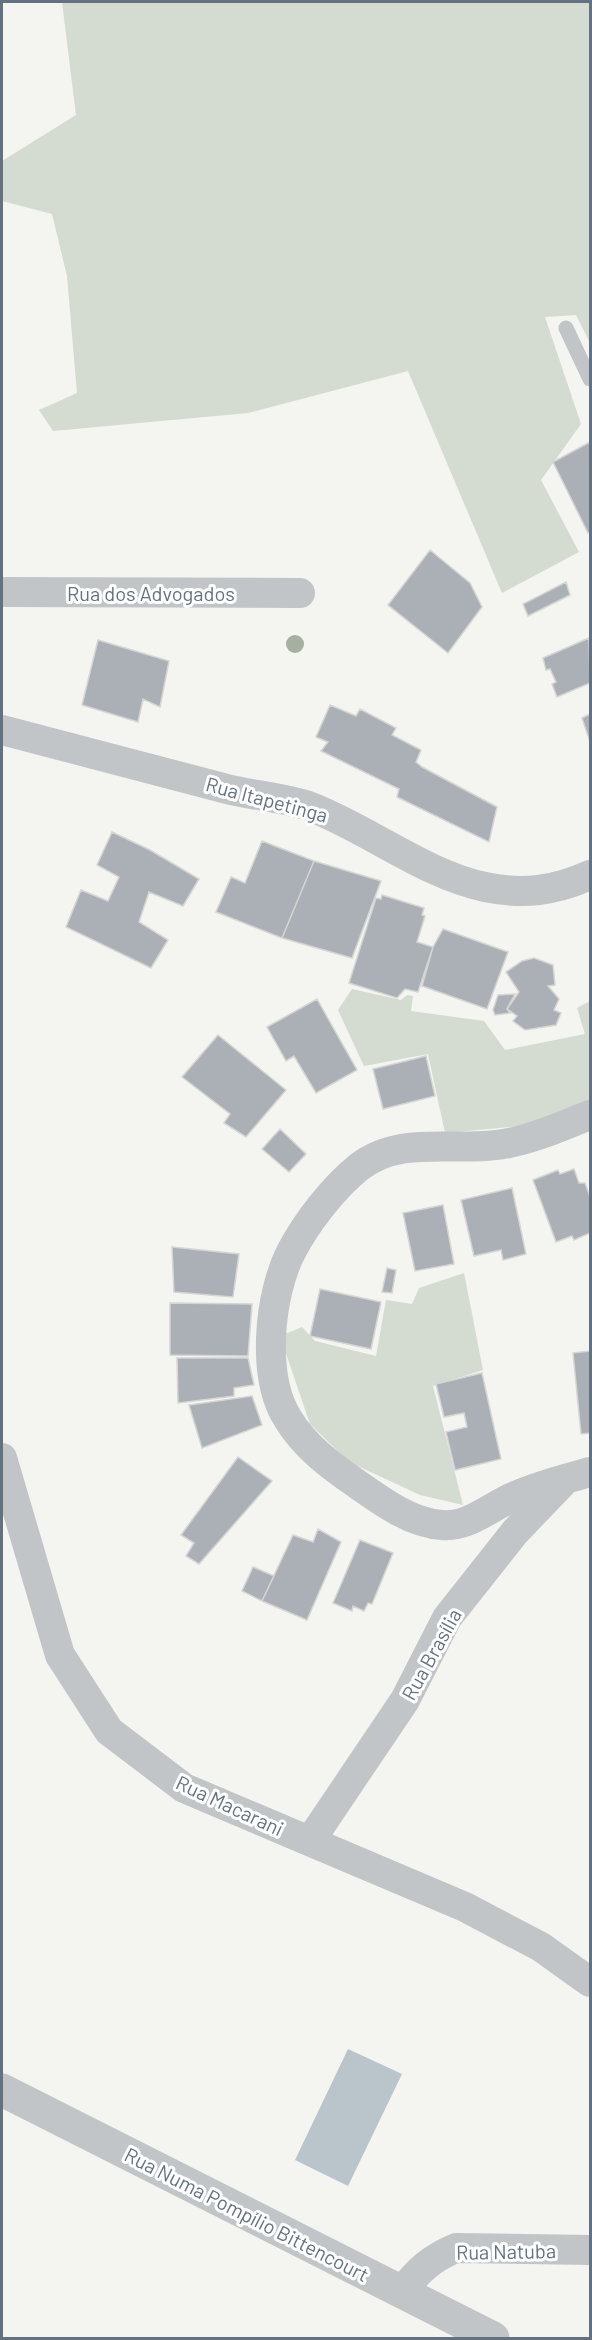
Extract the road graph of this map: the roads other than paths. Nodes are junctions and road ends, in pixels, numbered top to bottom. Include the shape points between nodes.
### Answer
1 (566, 328) dead end
2 (591, 379) edge
3 (2, 592) edge
4 (300, 593) dead end
5 (2, 730) edge
6 (591, 875) edge
7 (591, 1115) edge
8 (2, 1458) edge
9 (579, 1475) edge
10 (310, 1841) junction
11 (591, 1982) edge
12 (2, 2090) edge
13 (591, 2250) edge
14 (402, 2292) junction
15 (493, 2338) edge

1 - 2 lane
3 - 4 street, Rua dos Advogados
5 - 6 street, Rua Itapetinga via 309,806 482,887 538,892
7 - 9 street via 511,1143 481,1148 414,1146 360,1166 332,1195 291,1253 274,1308 270,1356 276,1392 306,1444 330,1466 413,1518 442,1526 463,1522 512,1497
8 - 10 street, Rua Macarani via 60,1655 110,1731 184,1788
9 - 10 street, Rua Brasília via 515,1532 447,1618 405,1700
10 - 11 street, Rua Macarani via 465,1907 541,1947
12 - 14 street, Rua Numa Pompílio Bittencourt
13 - 14 street, Rua Natuba via 456,2248 417,2273
14 - 15 street, Rua Numa Pompílio Bittencourt

